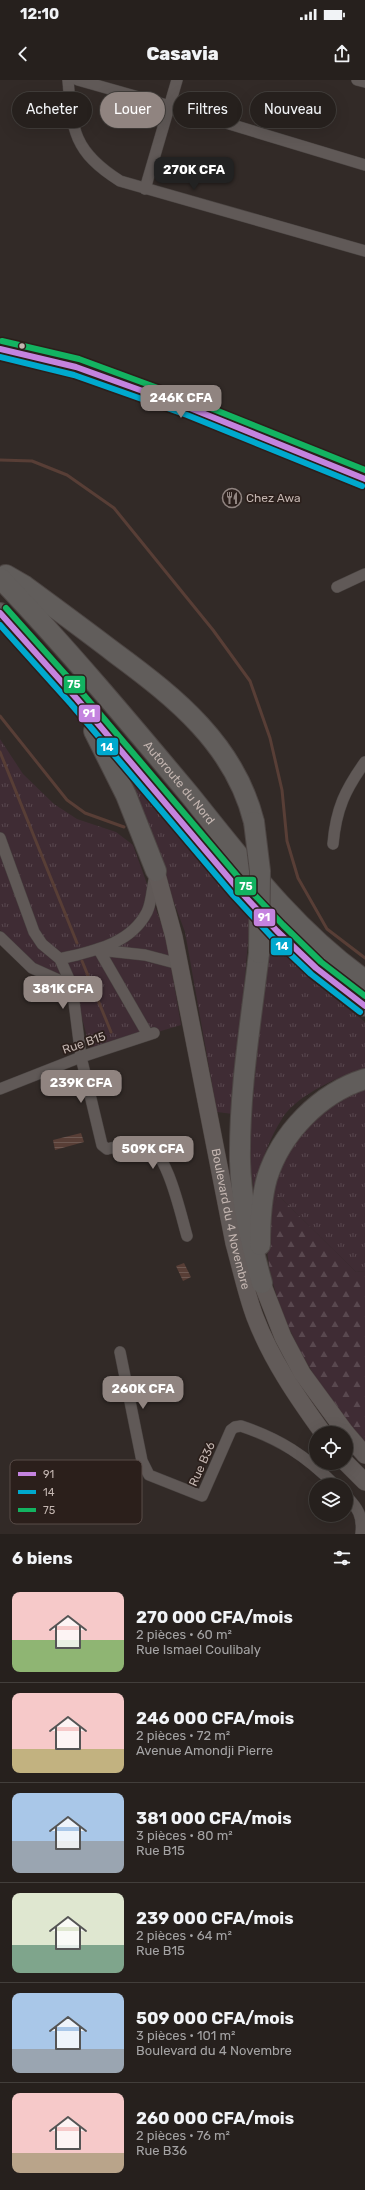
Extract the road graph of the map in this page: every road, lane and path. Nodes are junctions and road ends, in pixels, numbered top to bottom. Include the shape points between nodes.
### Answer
1 (68, 80) edge
2 (78, 80) edge
3 (178, 80) edge
4 (357, 80) edge
5 (365, 82) edge
6 (170, 106) junction
7 (365, 165) edge
8 (144, 189) junction
9 (365, 251) edge
10 (0, 349) edge
11 (365, 479) edge
12 (0, 572) edge
13 (365, 574) edge
14 (0, 578) edge
15 (337, 587) dead end
16 (0, 613) edge
17 (77, 699) junction
18 (365, 762) edge
19 (0, 838) edge
20 (334, 844) dead end
21 (156, 871) junction
22 (0, 937) edge
23 (99, 950) junction
24 (60, 959) junction
25 (180, 964) junction
26 (365, 980) edge
27 (72, 986) junction
28 (365, 1006) edge
29 (81, 1057) junction
30 (365, 1079) edge
31 (0, 1089) edge
32 (187, 1236) dead end
33 (262, 1283) junction
34 (120, 1352) dead end
35 (318, 1426) edge
36 (341, 1426) edge
37 (353, 1441) edge
38 (365, 1455) edge
39 (142, 1460) edge
40 (142, 1461) edge
41 (353, 1469) edge
42 (328, 1478) edge
43 (365, 1482) edge
44 (353, 1503) edge
45 (361, 1534) edge

1 - 8 street via 72,122 79,142 89,157 102,170 120,181
2 - 6 street
3 - 6 street
4 - 5 street
6 - 7 street
6 - 8 street
8 - 9 street
10 - 11 street via 76,367 190,408
12 - 33 highway, bridge via 25,586 143,673 200,724 231,764 241,784 254,822 260,871 259,953 241,1117 240,1162 250,1240
13 - 15 street
14 - 26 highway, Autoroute du Nord via 108,698 296,922 330,954
16 - 17 highway, Autoroute du Nord
17 - 21 highway via 126,795
17 - 28 highway, Autoroute du Nord via 239,890 277,931 316,968
18 - 20 street via 342,799 335,820
19 - 24 street via 34,932 42,944
21 - 23 street via 147,911 137,926 117,941
21 - 25 main road, Boulevard du 4 Novembre
22 - 27 street via 32,968
23 - 24 street
23 - 25 street via 145,955
23 - 29 street, Rue B15 via 151,1034
24 - 27 street
25 - 35 main road, Boulevard du 4 Novembre via 234,1243 246,1290 256,1318 288,1382
27 - 29 street
29 - 31 street, Rue B15
29 - 32 street via 104,1149 143,1142 149,1145 159,1156 170,1178
30 - 33 highway via 319,1103 301,1121 275,1159 267,1177 262,1202
33 - 36 main road, Boulevard du 4 Novembre via 283,1338 302,1373
34 - 39 street, Rue B36
37 - 38 main road, Boulevard du 4 Novembre
40 - 42 street, Rue B36 via 149,1475 202,1496 231,1430 241,1426 286,1445 314,1464
41 - 43 main road
44 - 45 street via 361,1515

